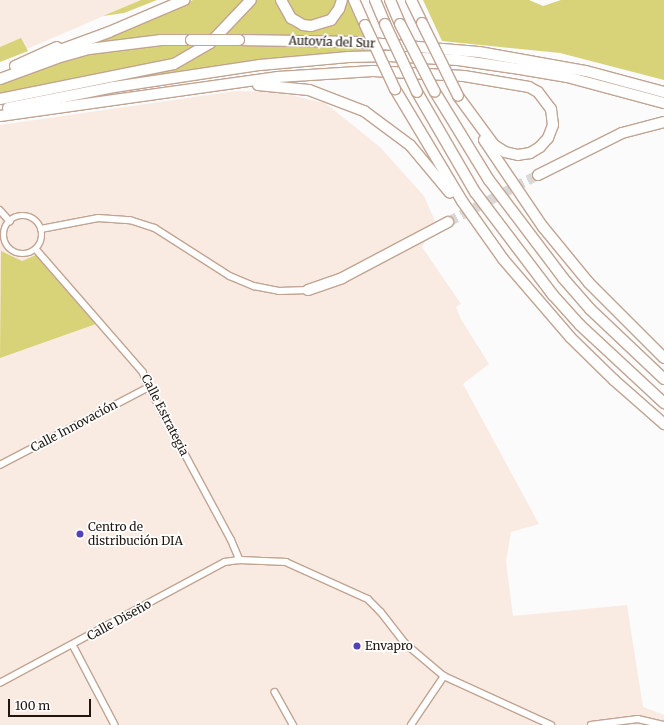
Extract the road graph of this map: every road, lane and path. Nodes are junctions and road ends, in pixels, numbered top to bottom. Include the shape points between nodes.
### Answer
1 (167, 0) edge
2 (184, 0) edge
3 (251, 0) edge
4 (281, 0) edge
5 (342, 0) edge
6 (354, 0) edge
7 (374, 0) edge
8 (390, 0) edge
9 (411, 0) edge
10 (14, 67) junction
11 (0, 73) edge
12 (0, 79) edge
13 (218, 86) junction
14 (664, 92) edge
15 (458, 96) junction
16 (0, 99) edge
17 (664, 103) edge
18 (0, 110) edge
19 (0, 116) edge
20 (664, 122) edge
21 (538, 175) tunnel mouth
22 (0, 210) edge
23 (474, 218) junction
24 (10, 221) junction
25 (448, 222) tunnel mouth
26 (41, 229) junction
27 (2, 243) edge
28 (36, 249) junction
29 (308, 290) joint
30 (664, 358) edge
31 (664, 379) edge
32 (149, 387) junction
33 (664, 404) edge
34 (664, 424) edge
35 (0, 465) edge
36 (240, 560) junction
37 (73, 645) junction
38 (444, 676) junction
39 (0, 684) edge
40 (275, 692) dead end
41 (116, 725) edge
42 (293, 725) edge
43 (412, 725) edge
44 (551, 725) edge
45 (591, 725) edge
46 (664, 725) edge

1 - 10 highway
2 - 10 highway via 109,32
3 - 16 highway via 210,43 174,64
4 - 5 highway via 291,18 303,25 311,26 331,20 340,9
6 - 23 highway, bridge via 395,89
7 - 33 highway, bridge via 417,92 475,192 553,295 580,325
8 - 31 highway, bridge via 435,92 489,180 563,278 590,309
9 - 15 highway, bridge
10 - 11 highway
12 - 14 highway, Autovía del Sur, bridge via 89,49 161,40 358,42 459,50 519,58 586,71
13 - 15 highway via 278,78 374,71 464,76 516,83 538,92 551,109 553,125 548,138 530,153 505,152 494,145
13 - 19 highway
13 - 23 highway via 268,85 309,90 364,111 410,145
15 - 30 highway via 505,174 543,227 594,288
17 - 18 highway, Autovía del Sur via 594,84 520,69 458,60 389,56 326,58 260,65 106,89
20 - 21 highway via 622,133
22 - 24 street
23 - 34 highway via 503,259 565,331 614,380
24 - 26 street via 30,218
24 - 27 street
25 - 29 highway via 342,278
26 - 28 street via 40,243
26 - 29 street via 98,218 130,220 155,228 230,276 254,286 279,291
27 - 28 street via 17,253 25,254
28 - 32 street, Calle Estrategia via 144,372
32 - 35 street, Calle Innovación
32 - 36 street, Calle Estrategia
36 - 37 street, Calle Diseño via 225,562
36 - 38 street, Calle Diseño via 286,562 368,599 405,643
37 - 39 street, Calle Diseño
37 - 41 street
38 - 43 street
38 - 44 street, Calle Diseño
40 - 42 street
45 - 46 street via 638,719

